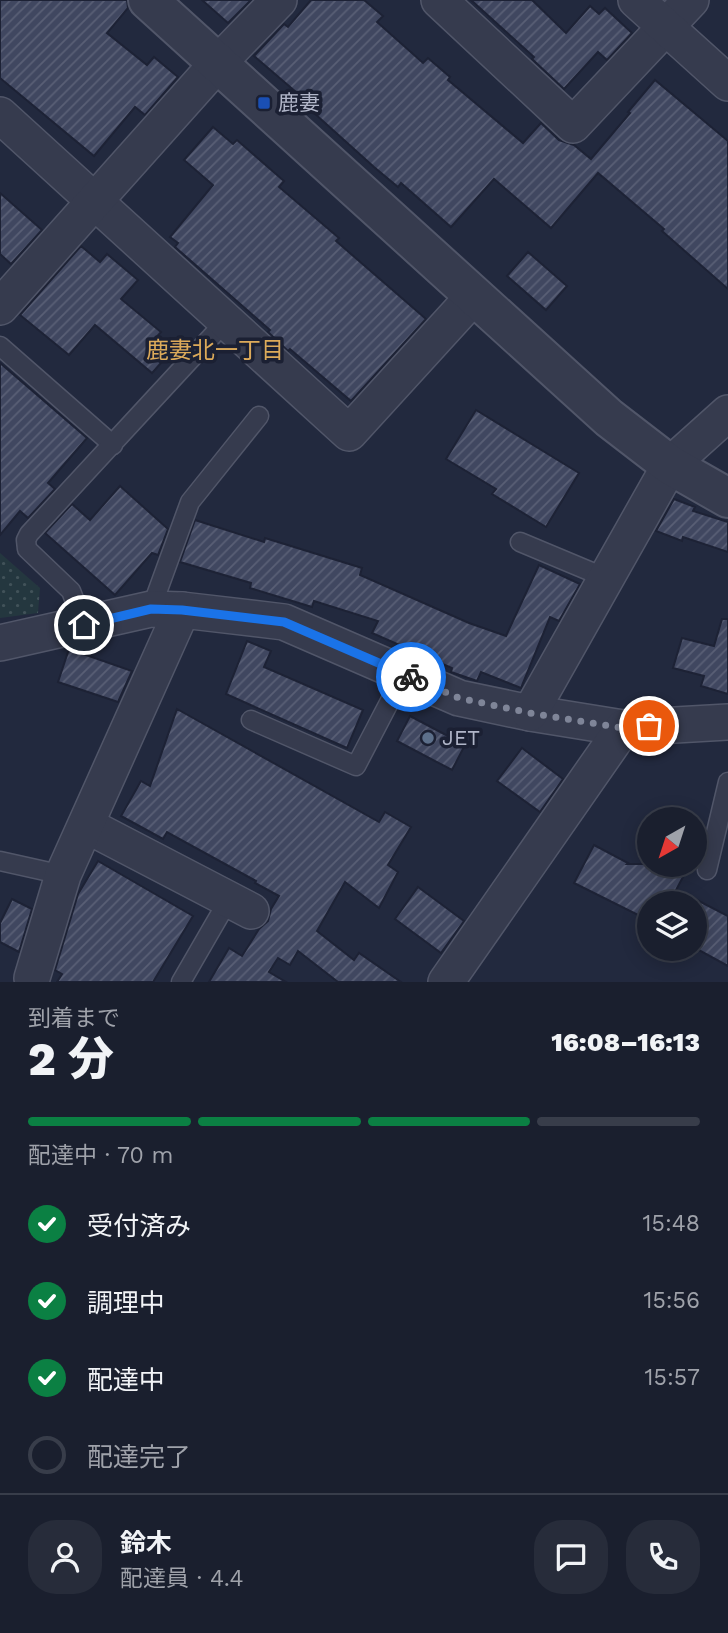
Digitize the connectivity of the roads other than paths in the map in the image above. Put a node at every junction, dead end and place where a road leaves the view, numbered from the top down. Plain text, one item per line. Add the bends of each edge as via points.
1 (148, 0) edge
2 (279, 0) edge
3 (439, 0) edge
4 (636, 0) edge
5 (691, 0) edge
6 (666, 27) junction
7 (218, 63) junction
8 (728, 83) edge
9 (0, 115) edge
10 (96, 202) junction
11 (474, 296) junction
12 (0, 307) edge
13 (226, 321) junction
14 (0, 346) edge
15 (728, 413) edge
16 (259, 416) dead end
17 (113, 445) junction
18 (670, 465) junction
19 (728, 498) edge
20 (520, 542) dead end
21 (606, 578) junction
22 (167, 610) junction
23 (84, 625) junction
24 (0, 643) edge
25 (404, 674) junction
26 (530, 713) junction
27 (251, 720) dead end
28 (728, 722) edge
29 (623, 728) junction
30 (728, 782) edge
31 (86, 825) junction
32 (0, 861) edge
33 (707, 870) dead end
34 (63, 875) junction
35 (240, 905) joint
36 (32, 978) dead end
37 (181, 982) edge
38 (446, 982) edge

1 - 7 street
2 - 7 street
3 - 6 street via 573,125
4 - 6 street
5 - 6 street
6 - 8 street
7 - 10 street
7 - 11 street
9 - 10 street
10 - 12 street
10 - 13 street
11 - 13 street via 349,433
11 - 18 street via 609,418
13 - 17 lane
14 - 17 lane
15 - 18 street
16 - 22 lane via 190,502
17 - 23 lane via 26,540 27,549 71,591
18 - 19 street
18 - 21 street
20 - 21 lane
21 - 26 street
22 - 23 street
22 - 25 street via 284,622
22 - 31 street
23 - 24 street
25 - 26 street via 459,698
25 - 27 lane via 356,766
26 - 29 street
28 - 29 street
29 - 38 street
30 - 33 lane
31 - 34 street
31 - 35 street
32 - 34 lane
34 - 36 street
35 - 37 lane

